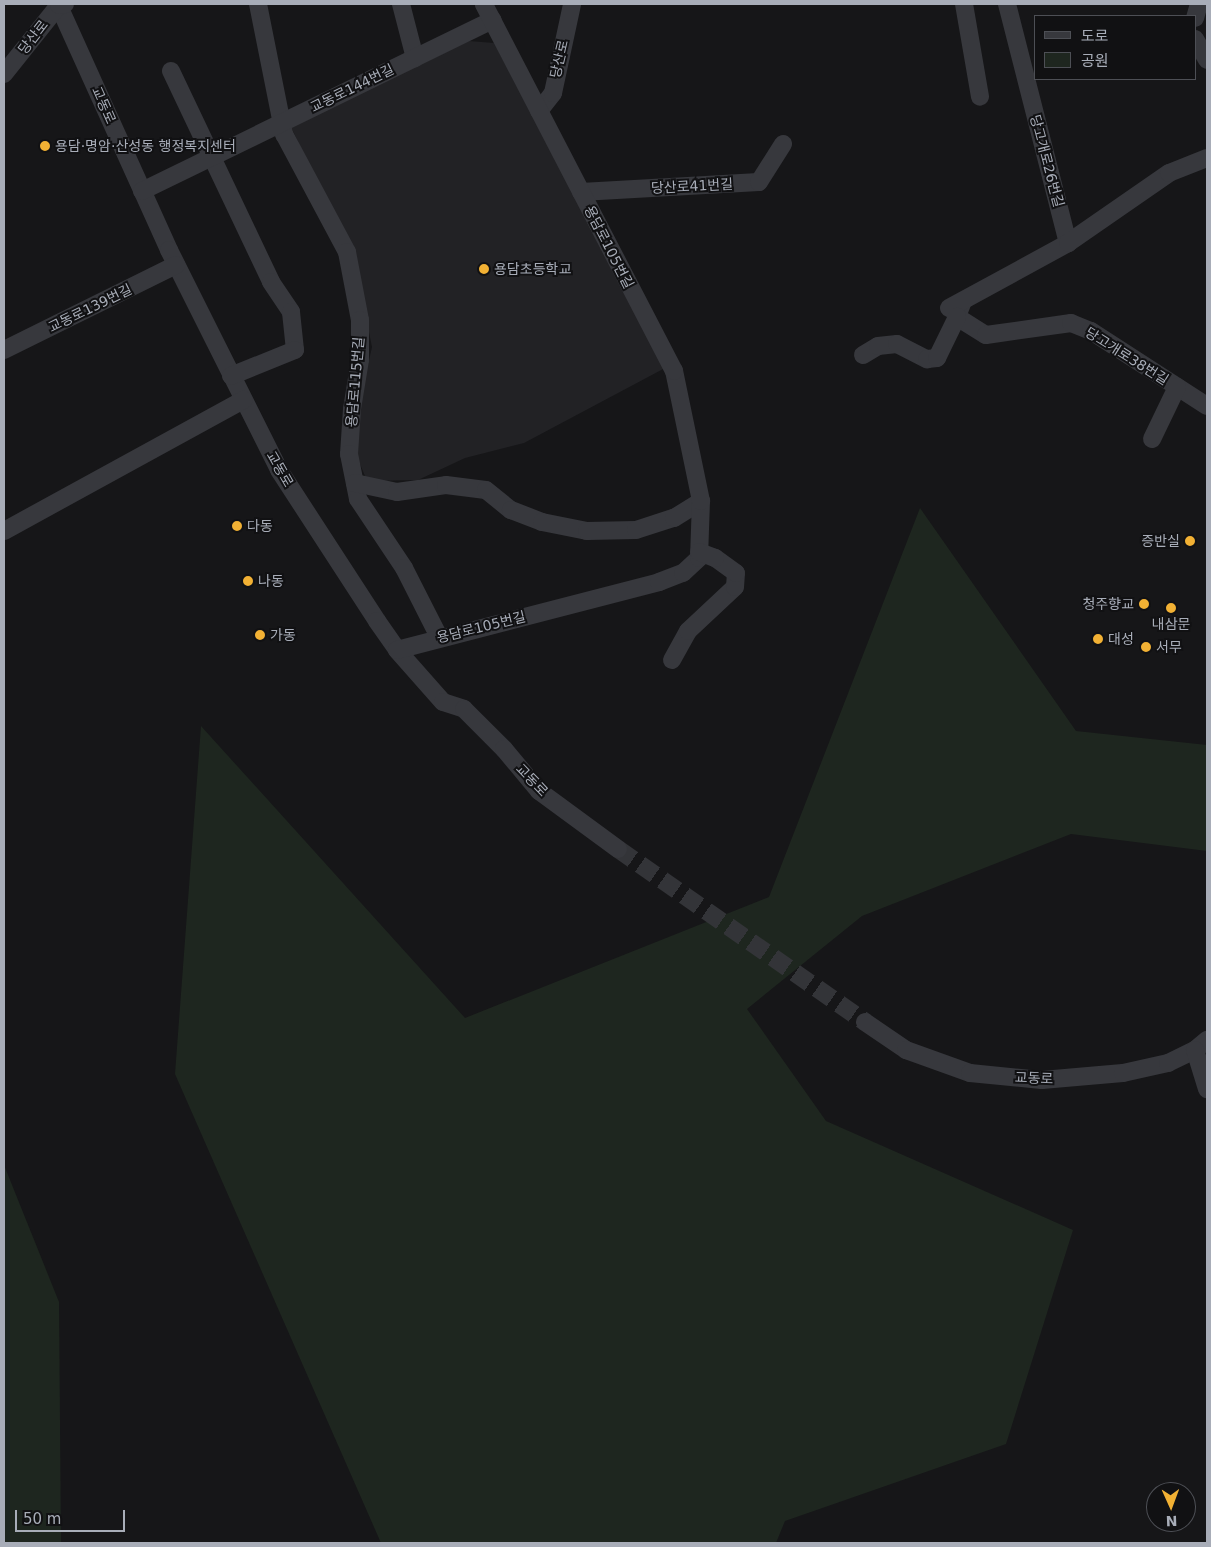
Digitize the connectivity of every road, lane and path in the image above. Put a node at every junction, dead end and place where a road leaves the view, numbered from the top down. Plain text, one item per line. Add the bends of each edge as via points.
1 (60, 4) edge
2 (258, 4) edge
3 (402, 4) edge
4 (484, 4) edge
5 (572, 4) edge
6 (964, 4) edge
7 (1007, 4) edge
8 (492, 20) junction
9 (1196, 41) edge
10 (415, 58) junction
11 (1207, 60) edge
12 (171, 71) dead end
13 (4, 74) edge
14 (1030, 77) edge
15 (980, 97) dead end
16 (539, 111) junction
17 (282, 122) junction
18 (783, 144) dead end
19 (212, 156) junction
20 (1207, 158) edge
21 (142, 191) junction
22 (581, 192) junction
23 (1068, 243) junction
24 (176, 265) junction
25 (956, 309) junction
26 (4, 350) edge
27 (864, 355) dead end
28 (231, 376) junction
29 (1177, 386) junction
30 (243, 400) junction
31 (1207, 406) edge
32 (1152, 439) dead end
33 (355, 483) junction
34 (701, 501) junction
35 (4, 531) edge
36 (699, 552) junction
37 (439, 637) junction
38 (397, 650) junction
39 (672, 660) dead end
40 (618, 849) tunnel mouth
41 (865, 1022) tunnel mouth
42 (1201, 1045) edge
43 (1207, 1088) edge

1 - 13 street, 당산로
1 - 21 street, 교동로
2 - 17 street, 용담로115번길
3 - 10 street
4 - 8 street, 용담로105번길
5 - 16 street, 당산로 via 552,93
6 - 15 street
7 - 14 street, 당고개로26번길
8 - 10 street, 교동로144번길
8 - 16 street, 용담로105번길
9 - 11 street
10 - 17 street, 교동로144번길
12 - 19 street
14 - 23 street, 당고개로26번길
16 - 22 street, 용담로105번길
17 - 19 street, 교동로144번길
17 - 33 street, 용담로115번길 via 284,134 347,252 360,320 360,360 349,454
18 - 22 street, 당산로41번길 via 759,182
19 - 21 street, 교동로144번길
19 - 28 street via 271,282 291,312 295,350
20 - 23 street via 1169,173
21 - 24 street, 교동로
22 - 34 street, 용담로105번길 via 674,371
23 - 25 street
24 - 26 street, 교동로139번길
24 - 28 street, 교동로
25 - 27 street via 937,358 927,359 897,344 878,346
25 - 29 street, 당고개로38번길 via 986,335 1071,323 1091,331
28 - 30 street, 교동로
29 - 31 street, 당고개로38번길
29 - 32 street
30 - 35 street
30 - 38 street, 교동로 via 279,470
33 - 34 street via 397,492 446,485 486,490 511,510 542,522 587,531 636,530 674,518
33 - 37 street, 용담로115번길 via 358,499 404,568
34 - 36 street, 용담로105번길
36 - 37 street, 용담로105번길 via 699,558 684,572 659,582
36 - 39 street via 736,573 735,587 688,631
37 - 38 street, 용담로105번길
38 - 40 street, 교동로 via 444,702 464,709 539,790
41 - 42 street, 교동로 via 906,1050 970,1073 1042,1080 1123,1072 1168,1063
42 - 43 street

